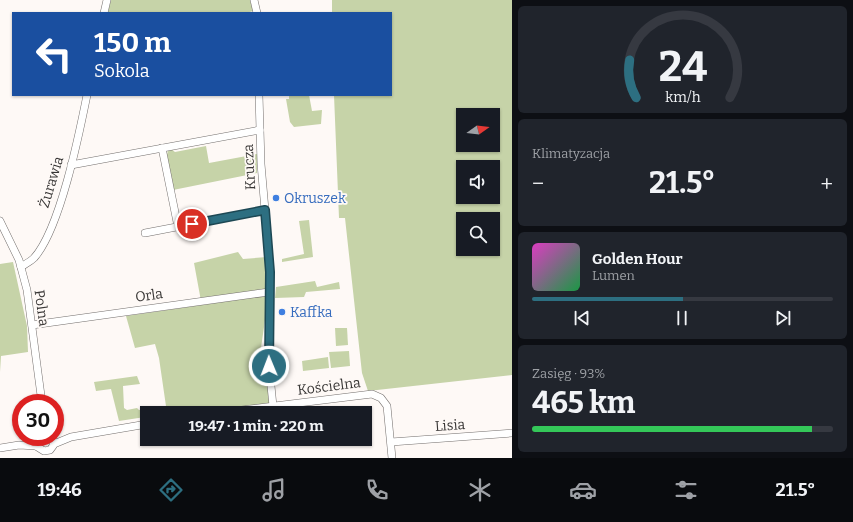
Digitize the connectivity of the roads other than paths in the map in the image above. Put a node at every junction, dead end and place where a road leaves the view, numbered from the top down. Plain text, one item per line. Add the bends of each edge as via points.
1 (107, 0) edge
2 (254, 0) edge
3 (104, 12) edge
4 (256, 12) edge
5 (87, 96) edge
6 (259, 96) edge
7 (260, 130) junction
8 (162, 148) junction
9 (71, 164) junction
10 (265, 210) junction
11 (0, 221) edge
12 (178, 227) junction
13 (145, 233) dead end
14 (21, 267) junction
15 (269, 292) junction
16 (32, 325) junction
17 (41, 394) edge
18 (273, 406) joint
19 (140, 425) edge
20 (512, 433) edge
21 (64, 438) edge
22 (391, 442) junction
23 (13, 446) edge
24 (22, 446) edge
25 (52, 446) edge
26 (0, 448) edge
27 (40, 452) edge
28 (49, 458) edge
29 (392, 458) edge

1 - 3 street
2 - 4 street
5 - 9 street, Żurawia
6 - 7 street, Krucza
7 - 8 street
7 - 10 street, Krucza
8 - 9 street
8 - 12 street
9 - 14 street, Żurawia via 59,206 48,232 34,258
10 - 12 street
10 - 15 street, Krucza
11 - 14 street, Polna
12 - 13 street
14 - 16 street, Polna
15 - 16 street, Orla
15 - 18 street, Krucza via 269,366
16 - 17 street, Polna
18 - 22 street, Kościelna via 372,394 381,398 387,406
19 - 21 street
20 - 22 street, Lisia
22 - 29 street
23 - 26 street
24 - 27 street
25 - 28 street

